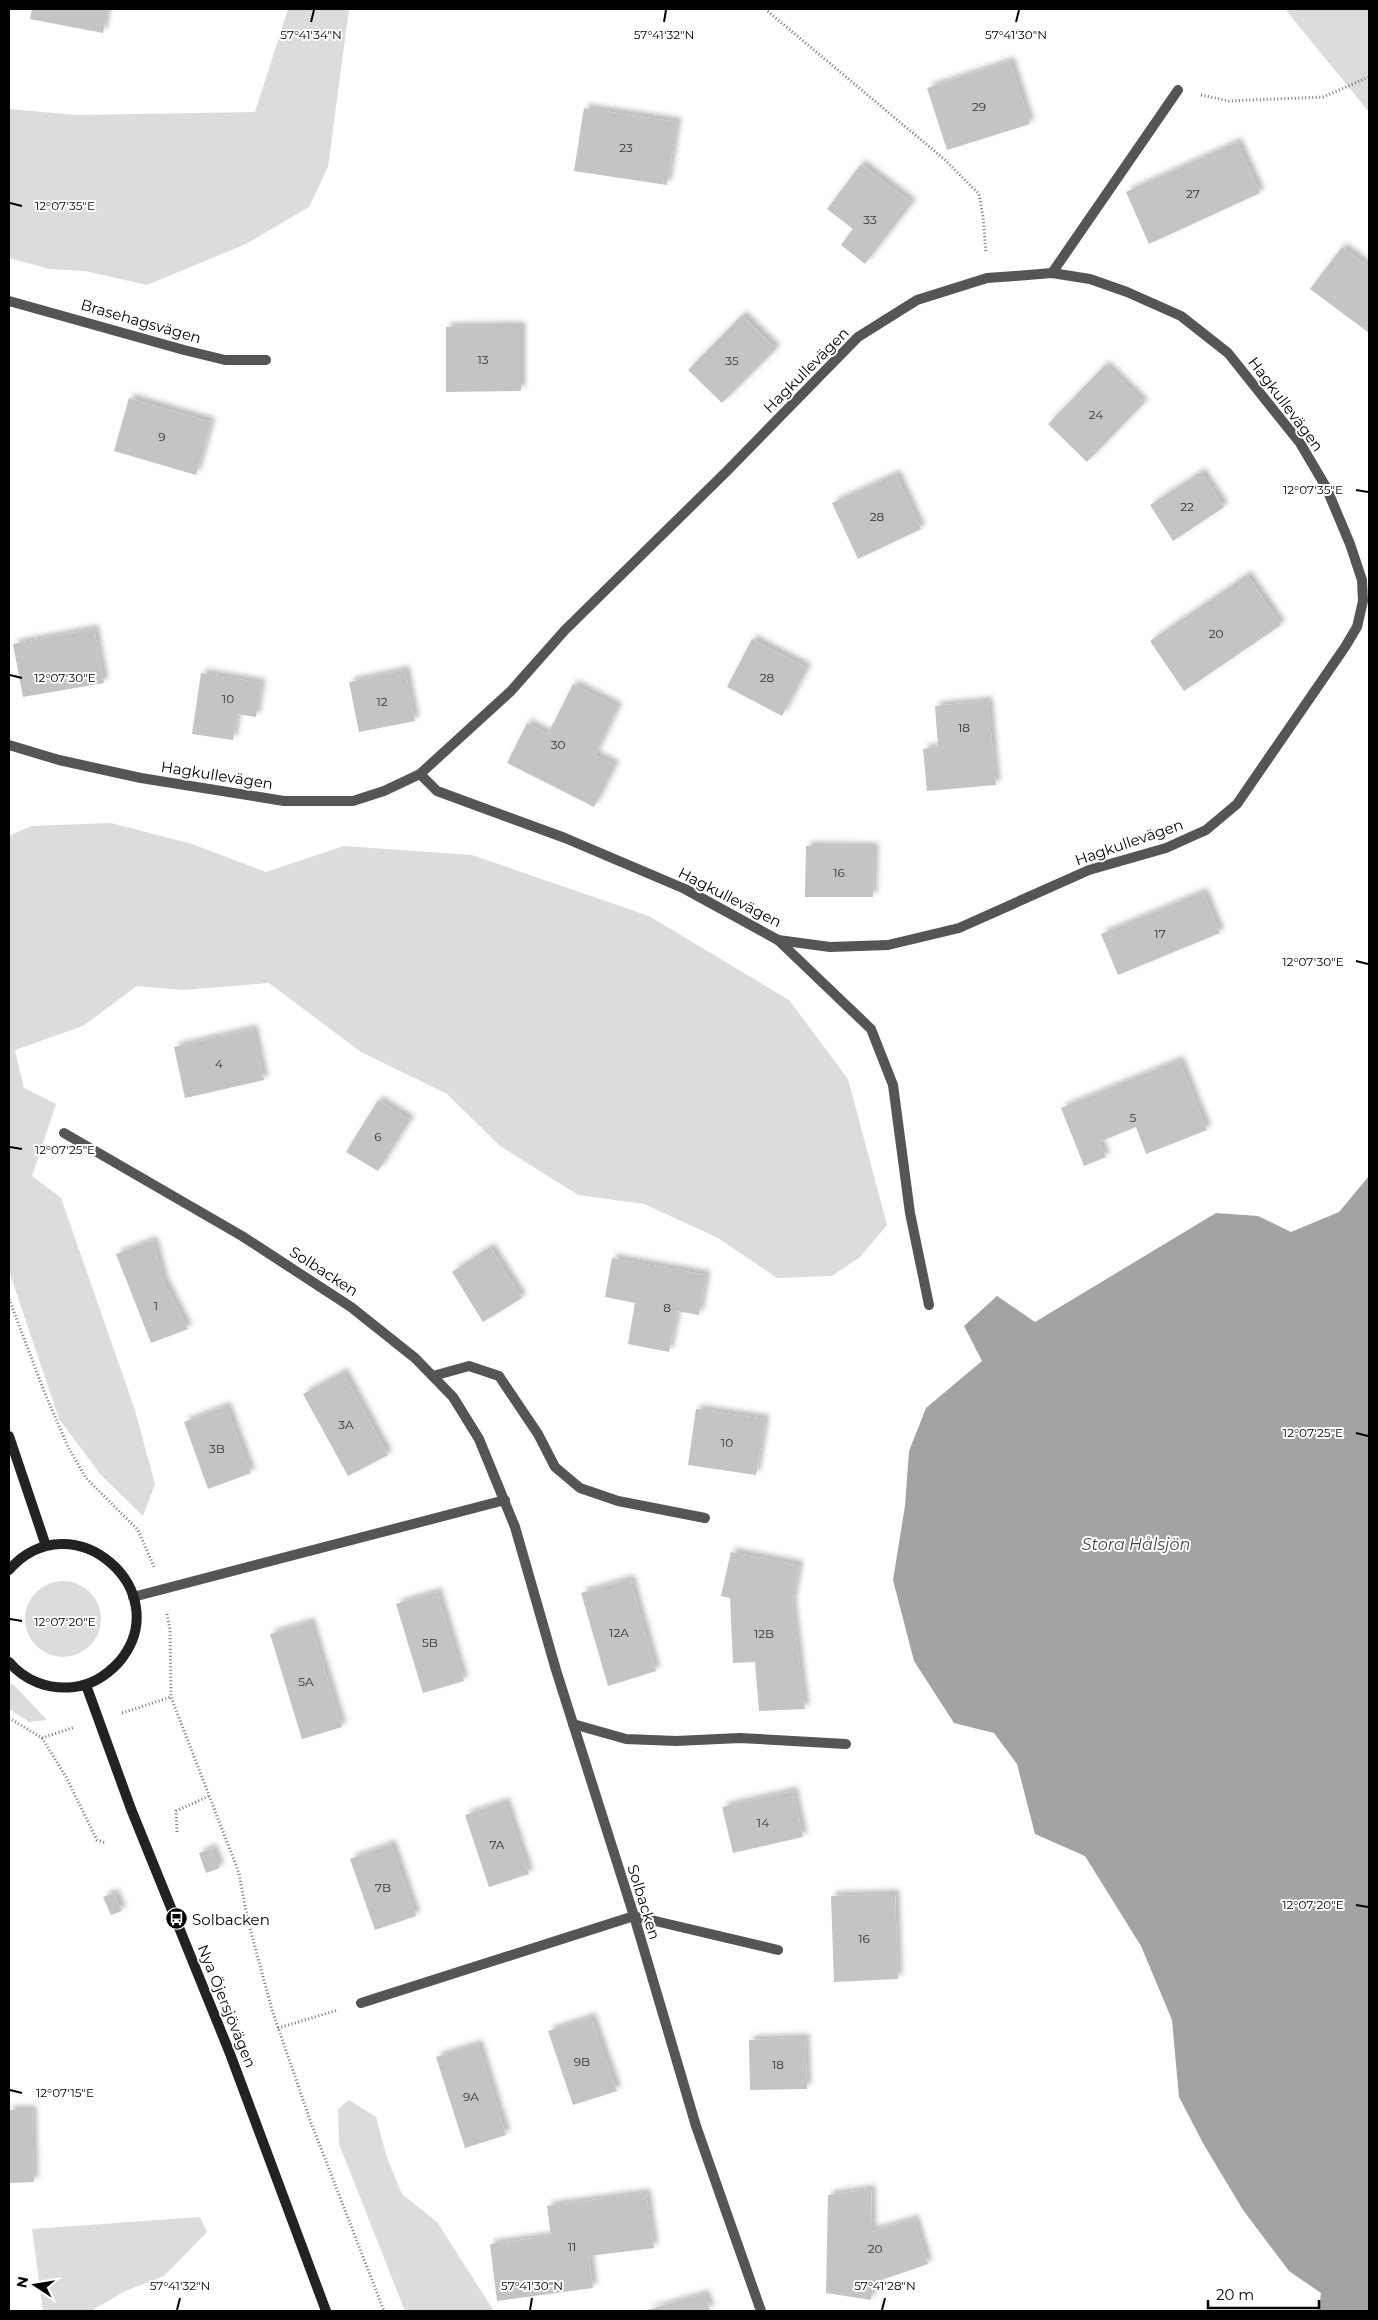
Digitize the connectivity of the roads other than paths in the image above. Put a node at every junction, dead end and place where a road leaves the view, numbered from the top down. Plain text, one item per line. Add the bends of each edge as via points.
1 (1178, 90) road end
2 (1052, 273) junction
3 (9, 301) edge
4 (266, 360) dead end
5 (9, 745) edge
6 (420, 774) junction
7 (778, 940) junction
8 (64, 1133) dead end
9 (929, 1305) dead end
10 (432, 1376) junction
11 (9, 1436) edge
12 (505, 1500) junction
13 (705, 1518) dead end
14 (46, 1546) junction
15 (9, 1570) edge
16 (133, 1597) junction
17 (9, 1662) edge
18 (86, 1685) junction
19 (573, 1724) junction
20 (846, 1744) dead end
21 (634, 1916) junction
22 (778, 1950) dead end
23 (361, 2003) road end
24 (326, 2311) edge
25 (761, 2311) edge

1 - 2 street
2 - 6 street, Hagkullevägen via 987,278 917,300 858,337 565,630 511,691
2 - 7 street, Hagkullevägen via 1090,280 1181,316 1228,353 1300,444 1326,487 1362,580 1363,602 1357,627 1236,804 1206,830 1166,848 1089,870 959,928 888,945 830,946
3 - 4 street, Brasehagsvägen via 225,360
5 - 6 street, Hagkullevägen via 141,778 284,801 352,801 384,791
6 - 7 street, Hagkullevägen via 437,791 565,838 685,889
7 - 9 street via 871,1029 893,1085 910,1213
8 - 10 street, Solbacken via 242,1236 352,1307 415,1358
10 - 12 street, Solbacken via 453,1397 480,1439
10 - 13 street via 469,1366 499,1376 538,1434 555,1467 580,1488 618,1501
11 - 14 street
12 - 16 street
12 - 19 street, Solbacken
14 - 15 street via 25,1555
14 - 16 street via 73,1544 100,1554 121,1572
16 - 18 street via 135,1628 128,1648 112,1669
17 - 18 street via 37,1682 59,1687
18 - 24 street, Nya Öjersjövägen via 131,1809 229,2051
19 - 20 street via 626,1739 740,1738
19 - 21 street, Solbacken
21 - 22 street
21 - 23 street
21 - 25 street, Solbacken via 696,2126

